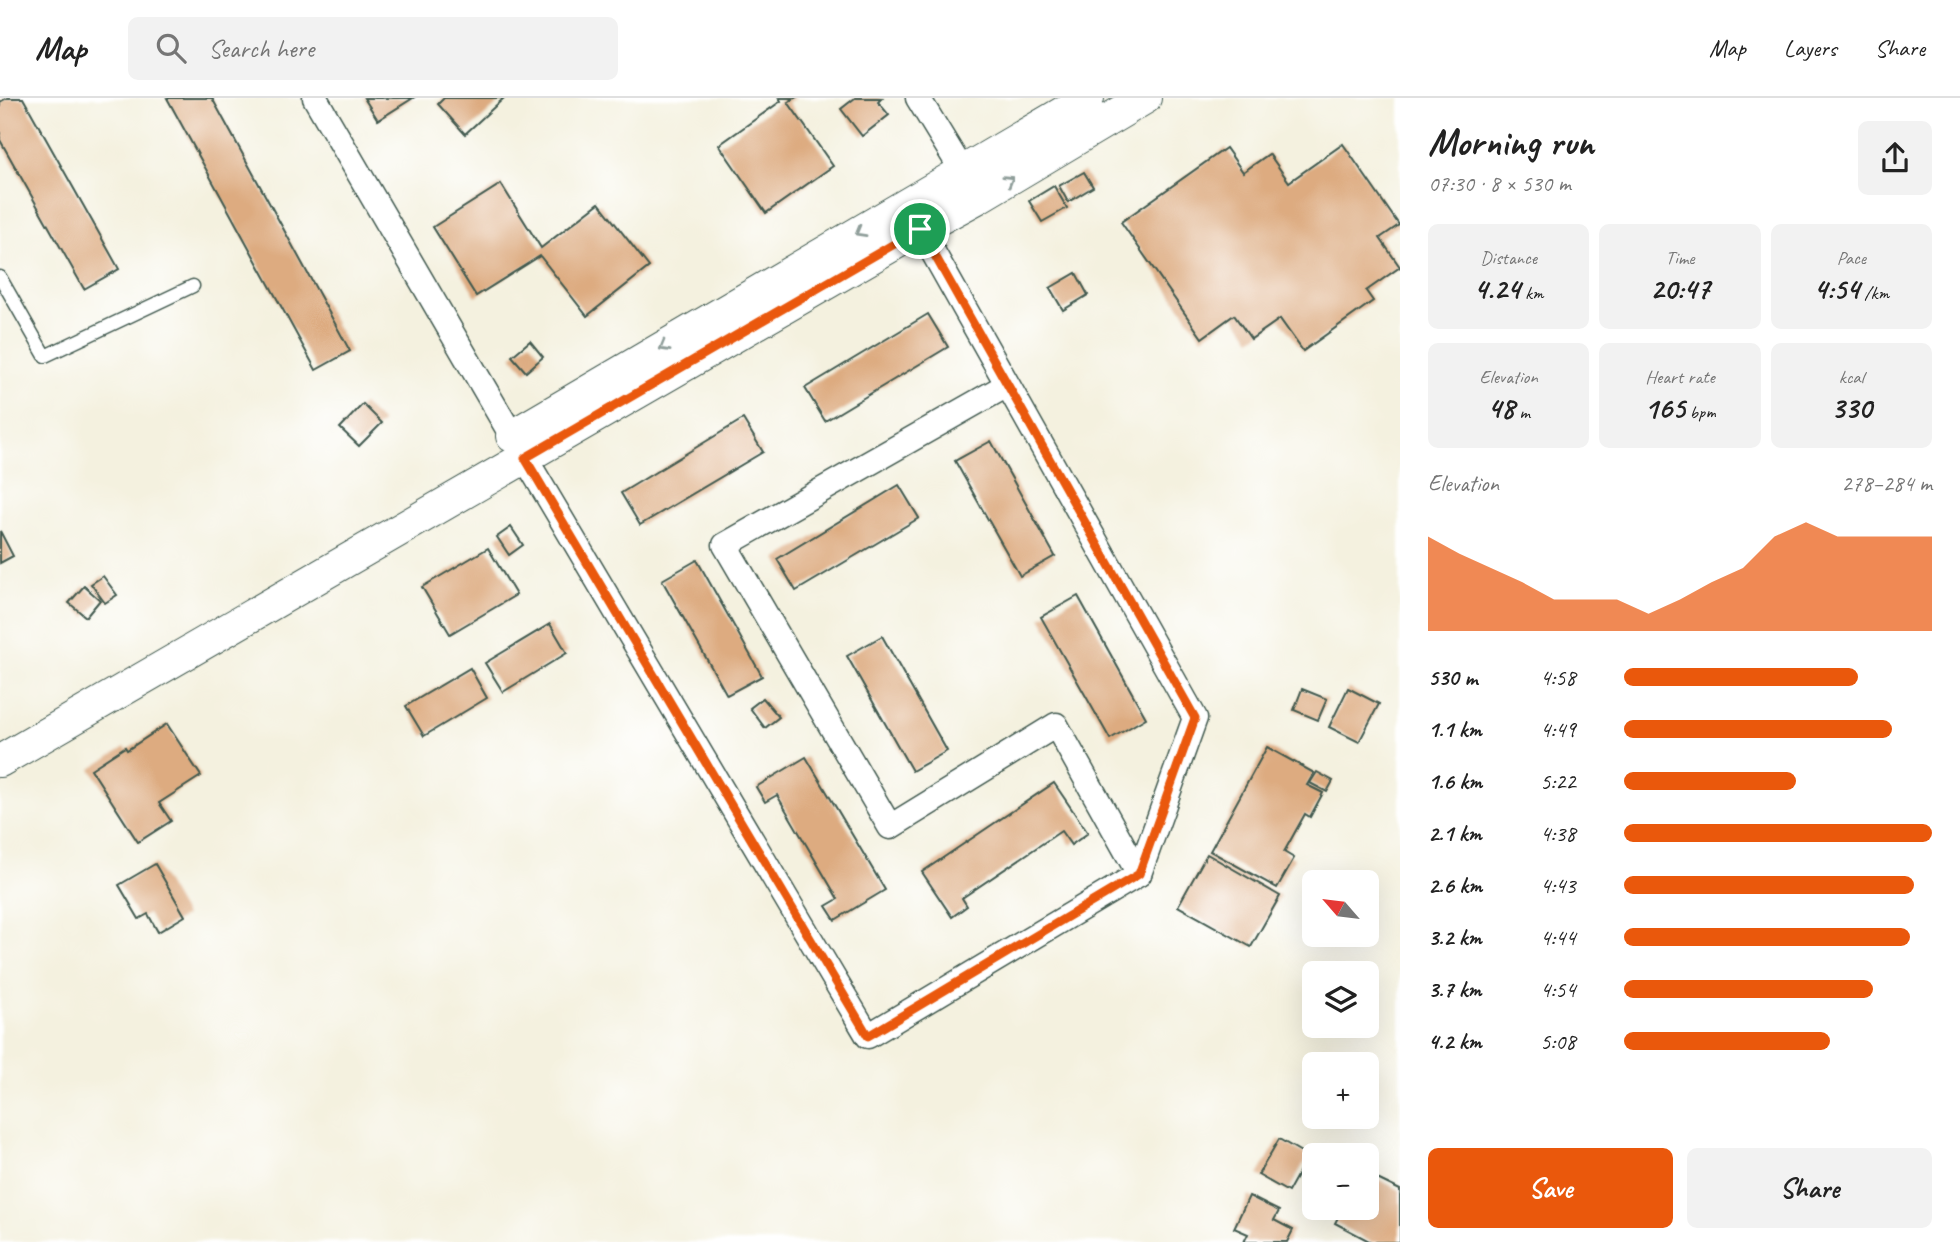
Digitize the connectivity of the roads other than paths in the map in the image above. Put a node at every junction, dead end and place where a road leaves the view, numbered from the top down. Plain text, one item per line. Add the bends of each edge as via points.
1 (315, 98) edge
2 (918, 98) edge
3 (1088, 98) edge
4 (1144, 98) edge
5 (970, 185) junction
6 (920, 229) junction
7 (0, 277) edge
8 (193, 286) dead end
9 (1007, 384) junction
10 (518, 447) junction
11 (0, 761) edge
12 (1139, 874) junction

1 - 10 street
2 - 5 street
3 - 5 street
5 -> 4 street
5 - 6 street
5 -> 10 street
6 - 9 street
6 - 10 street
7 - 8 lane via 45,356
9 - 12 street via 1195,718
9 - 12 street via 725,545 890,827 1056,725
10 - 11 street
10 - 12 street via 868,1036

